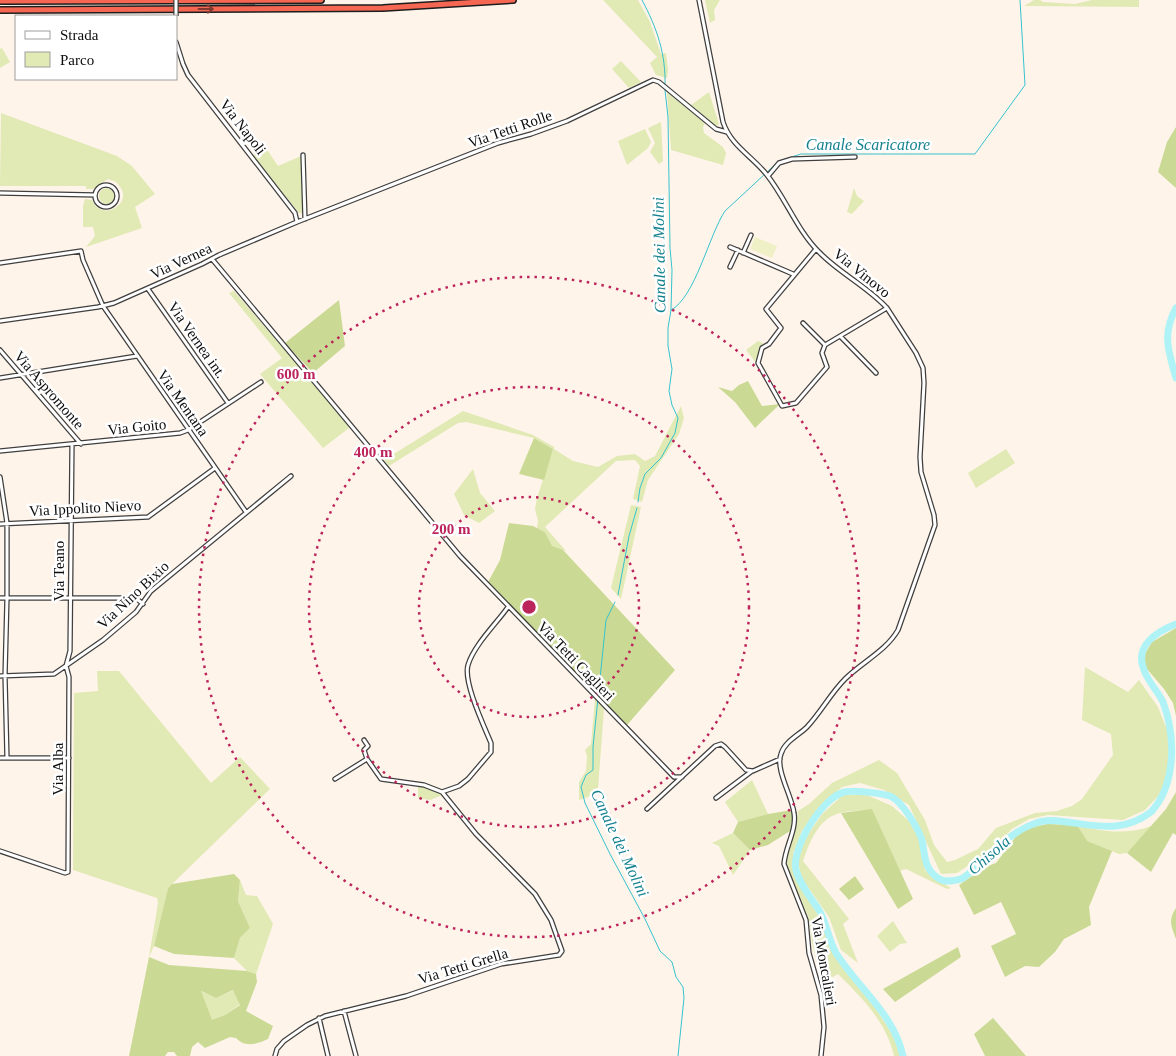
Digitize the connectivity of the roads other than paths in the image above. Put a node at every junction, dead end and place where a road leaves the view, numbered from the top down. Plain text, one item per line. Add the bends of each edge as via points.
1 (176, 0) edge
2 (321, 0) edge
3 (512, 0) edge
4 (699, 0) edge
5 (0, 1) edge
6 (0, 10) edge
7 (176, 15) edge
8 (178, 49) edge
9 (727, 132) junction
10 (302, 155) dead end
11 (855, 157) dead end
12 (767, 175) junction
13 (2, 193) edge
14 (95, 195) junction
15 (305, 219) junction
16 (297, 222) junction
17 (751, 235) dead end
18 (730, 247) dead end
19 (816, 249) junction
20 (738, 250) junction
21 (743, 253) junction
22 (212, 259) junction
23 (0, 263) edge
24 (730, 267) dead end
25 (793, 274) junction
26 (148, 288) junction
27 (103, 306) junction
28 (887, 308) junction
29 (0, 321) edge
30 (803, 323) dead end
31 (841, 337) junction
32 (824, 346) junction
33 (0, 350) edge
34 (137, 356) junction
35 (876, 373) dead end
36 (21, 375) junction
37 (0, 378) edge
38 (261, 382) dead end
39 (228, 403) junction
40 (188, 430) junction
41 (81, 444) junction
42 (72, 445) junction
43 (0, 451) edge
44 (215, 468) junction
45 (290, 476) dead end
46 (0, 477) edge
47 (246, 512) junction
48 (71, 520) junction
49 (7, 523) junction
50 (0, 524) edge
51 (0, 598) edge
52 (8, 598) junction
53 (71, 598) junction
54 (143, 604) junction
55 (508, 608) junction
56 (66, 666) junction
57 (0, 676) edge
58 (5, 676) junction
59 (364, 740) dead end
60 (0, 758) edge
61 (7, 758) junction
62 (69, 758) junction
63 (367, 759) junction
64 (780, 759) junction
65 (753, 771) junction
66 (682, 777) junction
67 (335, 779) dead end
68 (442, 792) junction
69 (716, 798) dead end
70 (647, 809) dead end
71 (0, 851) edge
72 (344, 1011) junction
73 (319, 1018) junction
74 (275, 1056) edge
75 (328, 1056) edge
76 (356, 1056) edge
77 (821, 1056) edge

1 - 7 street, bridge
2 - 5 highway
6 -> 3 highway via 383,8
4 - 9 street
8 - 16 street, Via Napoli via 188,75 295,213
9 - 12 street, Via Vinovo
9 - 15 street, Via Tetti Rolle via 716,129 653,80 585,114 498,143
10 - 15 street
11 - 12 street via 792,159 780,163
12 - 19 street, Via Vinovo
13 - 14 street
14 - 14 street via 96,201 104,207 117,199 114,189 108,185 97,189
15 - 16 street, Via Vernea
16 - 22 street, Via Vernea
17 - 21 street
18 - 20 street
19 - 25 street
19 - 28 street, Via Vinovo
20 - 21 street
20 - 24 street
21 - 25 street
22 - 26 street, Via Vernea
22 - 55 street, Via Tetti Caglieri via 460,556
23 - 27 street via 81,251
25 - 32 street via 766,308 782,328 770,344 762,348 758,363 782,406 796,404 827,367 822,353
26 - 27 street, Via Vernea
26 - 39 street, Via Vernea int.
27 - 29 street, Via Vernea
27 - 34 street, Via Mentana
28 - 31 street
28 - 64 street, Via Vinovo via 923,368 920,464 934,525 893,640 846,678 807,727 785,746
30 - 32 street
31 - 32 street
31 - 35 street
33 - 36 street, Via Aspromonte
34 - 36 street
34 - 40 street, Via Mentana
36 - 37 street
36 - 41 street, Via Aspromonte
38 - 39 street, Via Goito
39 - 40 street, Via Goito
40 - 41 street, Via Goito via 180,434
40 - 44 street, Via Mentana
41 - 42 street, Via Goito
42 - 43 street, Via Goito
42 - 48 street, Via Teano
44 - 47 street, Via Mentana
44 - 48 street, Via Ippolito Nievo via 148,517
45 - 47 street, Via Nino Bixio
46 - 49 street
47 - 54 street, Via Nino Bixio via 151,591
48 - 49 street, Via Ippolito Nievo
48 - 53 street, Via Teano
49 - 50 street, Via Ippolito Nievo
49 - 52 street
51 - 52 street
52 - 53 street
52 - 58 street
53 - 54 street via 133,598
53 - 56 street, Via Teano via 70,651
54 - 56 street, Via Nino Bixio via 103,640
55 - 66 street, Via Tetti Caglieri via 674,777
55 - 68 street via 473,652 467,666 470,688 491,743 491,752 468,780
56 - 58 street, Via Nino Bixio via 54,674
56 - 62 street, Via Alba via 69,677
57 - 58 street, Via Nino Bixio
58 - 61 street
59 - 63 street via 368,746 364,750
60 - 61 street
61 - 62 street
62 - 71 street, Via Alba via 68,872
63 - 67 street
63 - 68 street via 381,779 424,785
64 - 65 street
64 - 77 street, Via Moncalieri via 795,820 784,864 806,920 810,953 821,995 824,1027
65 - 66 street via 746,770 721,744
65 - 69 street
66 - 70 street
68 - 72 street, Via Tetti Grella via 476,834 535,894 551,920 562,953 501,964 406,996
72 - 73 street, Via Tetti Grella
72 - 76 street
73 - 74 street, Via Tetti Grella via 284,1041
73 - 75 street

